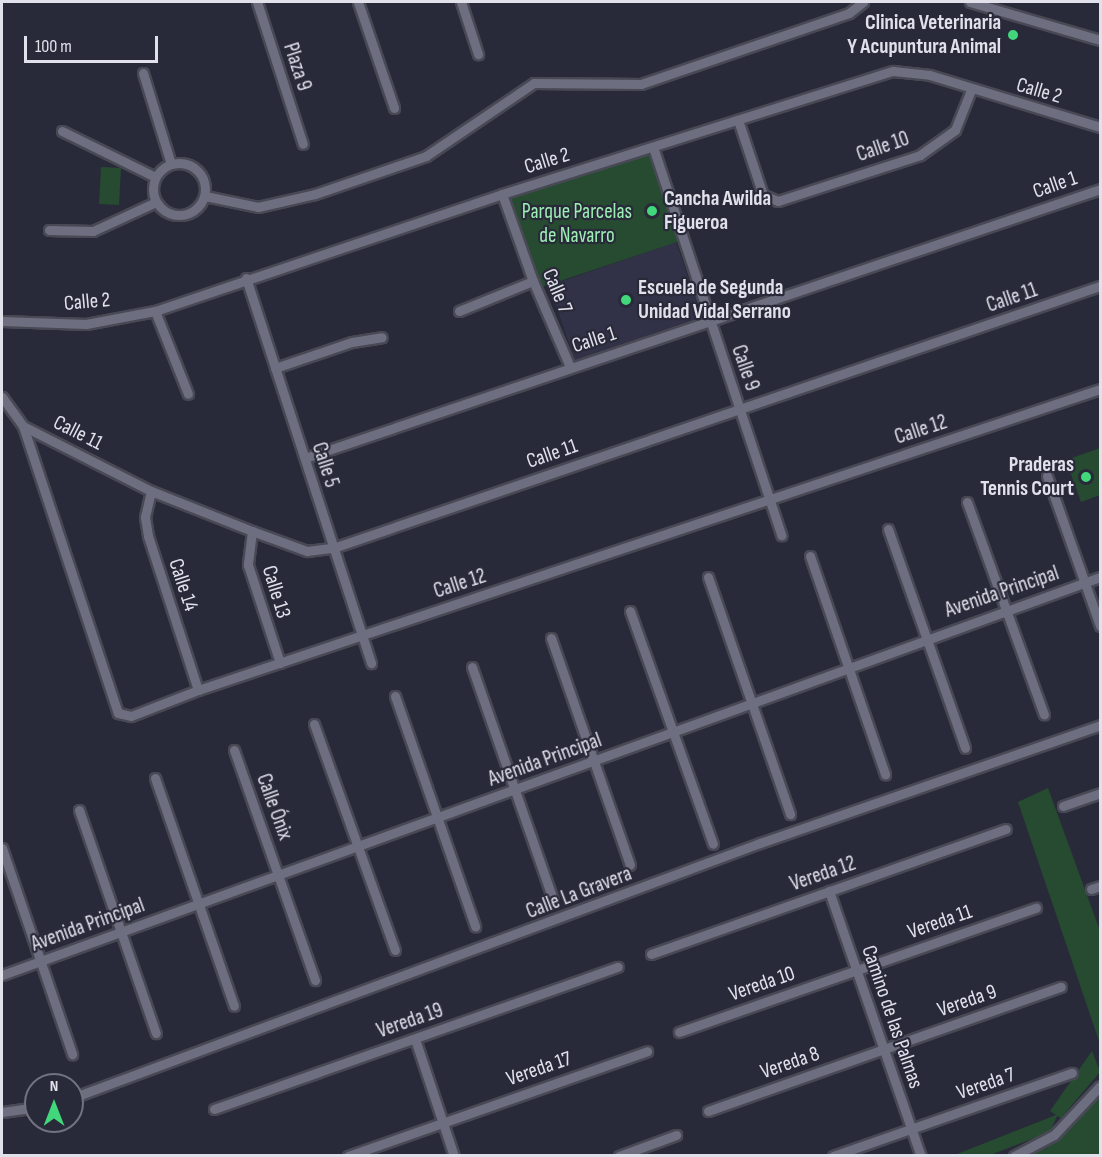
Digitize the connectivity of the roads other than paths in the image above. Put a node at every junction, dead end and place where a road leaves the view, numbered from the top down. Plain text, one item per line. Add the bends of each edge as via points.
1 (257, 2) edge
2 (358, 2) edge
3 (461, 2) edge
4 (863, 2) edge
5 (970, 2) edge
6 (1101, 40) edge
7 (478, 54) dead end
8 (143, 73) dead end
9 (971, 90) junction
10 (394, 108) dead end
11 (738, 120) junction
12 (1101, 127) edge
13 (62, 131) dead end
14 (303, 144) dead end
15 (653, 147) junction
16 (171, 164) junction
17 (155, 177) junction
18 (1101, 189) edge
19 (502, 194) junction
20 (205, 196) junction
21 (156, 202) junction
22 (49, 230) dead end
23 (246, 278) junction
24 (533, 281) junction
25 (1101, 286) edge
26 (154, 311) junction
27 (459, 311) dead end
28 (2, 321) edge
29 (710, 321) junction
30 (382, 337) dead end
31 (570, 367) junction
32 (275, 368) junction
33 (1101, 389) edge
34 (188, 394) dead end
35 (2, 397) edge
36 (741, 410) junction
37 (23, 426) junction
38 (304, 458) junction
39 (1047, 476) dead end
40 (151, 490) junction
41 (771, 499) junction
42 (967, 502) dead end
43 (888, 529) dead end
44 (252, 531) junction
45 (781, 535) dead end
46 (333, 548) junction
47 (810, 556) dead end
48 (708, 577) dead end
49 (1101, 577) edge
50 (1085, 582) junction
51 (1004, 610) junction
52 (630, 611) dead end
53 (1101, 626) edge
54 (362, 636) junction
55 (551, 638) dead end
56 (926, 638) junction
57 (280, 663) junction
58 (371, 663) dead end
59 (848, 666) junction
60 (472, 667) dead end
61 (198, 690) junction
62 (395, 696) dead end
63 (751, 702) junction
64 (1044, 715) dead end
65 (314, 724) dead end
66 (1101, 725) edge
67 (674, 731) junction
68 (965, 748) dead end
69 (234, 750) dead end
70 (595, 760) junction
71 (885, 774) dead end
72 (156, 778) dead end
73 (516, 790) junction
74 (1101, 793) edge
75 (1063, 806) dead end
76 (79, 810) dead end
77 (790, 814) dead end
78 (438, 819) junction
79 (1006, 829) dead end
80 (713, 844) dead end
81 (359, 847) junction
82 (2, 848) edge
83 (630, 866) dead end
84 (280, 876) junction
85 (1101, 886) edge
86 (1091, 890) dead end
87 (829, 891) junction
88 (553, 899) dead end
89 (199, 904) junction
90 (1036, 908) dead end
91 (475, 926) dead end
92 (121, 932) junction
93 (395, 950) dead end
94 (651, 954) dead end
95 (40, 961) junction
96 (618, 968) dead end
97 (857, 970) junction
98 (2, 975) edge
99 (315, 980) dead end
100 (1061, 987) dead end
101 (234, 1006) dead end
102 (679, 1032) dead end
103 (156, 1033) dead end
104 (415, 1039) junction
105 (884, 1049) junction
106 (647, 1051) dead end
107 (72, 1054) dead end
108 (1072, 1073) dead end
109 (1101, 1086) edge
110 (84, 1094) edge
111 (24, 1109) edge
112 (214, 1109) dead end
113 (708, 1111) dead end
114 (2, 1112) edge
115 (444, 1122) junction
116 (911, 1129) junction
117 (676, 1136) dead end
118 (348, 1155) edge
119 (454, 1155) edge
120 (619, 1155) edge
121 (833, 1155) edge
122 (921, 1155) edge
123 (1014, 1155) edge

1 - 14 street, Plaza 9
2 - 10 street
3 - 7 street
4 - 20 street via 849,14 641,84 534,83 426,156 315,194 258,207
5 - 6 street
8 - 16 street
9 - 11 street, Calle 2 via 930,75 893,71
9 - 11 street, Calle 10 via 955,130 920,155 778,201 764,195
9 - 12 street, Calle 2
11 - 15 street, Calle 2
13 - 17 street
15 - 19 street, Calle 2
15 - 29 street, Calle 9
16 - 17 street
16 - 20 street via 187,164 200,173
17 - 21 street
18 - 29 street, Calle 1
19 - 23 street, Calle 2
19 - 24 street, Calle 7
20 - 21 street via 187,215 169,214
21 - 22 street via 93,231
23 - 26 street, Calle 2
23 - 32 street, Calle 5
24 - 27 street
24 - 31 street, Calle 7
25 - 36 street, Calle 11
26 - 28 street, Calle 2 via 86,324
26 - 34 street
29 - 31 street, Calle 1
29 - 36 street, Calle 9
30 - 32 street via 352,342
31 - 38 street, Calle 1
32 - 38 street, Calle 5
33 - 41 street, Calle 12
35 - 37 street
36 - 41 street, Calle 9
36 - 46 street, Calle 11
37 - 40 street, Calle 11
37 - 61 street, Calle 12 via 118,713 131,716
38 - 46 street, Calle 5
39 - 50 street
40 - 44 street, Calle 11
40 - 61 street, Calle 14 via 145,518 148,537
41 - 45 street, Calle 9
41 - 54 street, Calle 12
42 - 51 street
43 - 56 street
44 - 46 street, Calle 11 via 307,551
44 - 57 street, Calle 13 via 248,565
46 - 54 street, Calle 5
47 - 59 street
48 - 63 street
49 - 50 street, Avenida Principal
50 - 51 street, Avenida Principal
50 - 53 street
51 - 56 street, Avenida Principal
51 - 64 street
52 - 67 street
54 - 57 street, Calle 12
54 - 58 street, Calle 5
55 - 70 street
56 - 59 street, Avenida Principal
56 - 68 street
57 - 61 street, Calle 12
59 - 63 street, Avenida Principal
59 - 71 street
60 - 73 street
62 - 78 street
63 - 67 street, Avenida Principal
63 - 77 street
65 - 81 street
66 - 110 street, Calle La Gravera via 760,843
67 - 70 street, Avenida Principal
67 - 80 street
69 - 84 street, Calle Ónix
70 - 73 street, Avenida Principal
70 - 83 street
72 - 89 street
73 - 78 street, Avenida Principal
73 - 88 street
74 - 75 street
76 - 92 street
78 - 81 street, Avenida Principal
78 - 91 street
79 - 87 street, Vereda 12
81 - 84 street, Avenida Principal
81 - 93 street
82 - 95 street
84 - 89 street, Avenida Principal
84 - 99 street, Calle Ónix
85 - 86 street
87 - 94 street, Vereda 12
87 - 97 street, Camino de las Palmas
89 - 92 street, Avenida Principal
89 - 101 street
90 - 97 street, Vereda 11
92 - 95 street, Avenida Principal
92 - 103 street
95 - 98 street, Avenida Principal
95 - 107 street
96 - 104 street, Vereda 19
97 - 102 street, Vereda 10
97 - 105 street, Camino de las Palmas
100 - 105 street, Vereda 9
104 - 112 street, Vereda 19
104 - 115 street
105 - 113 street, Vereda 8
105 - 116 street, Camino de las Palmas
106 - 115 street, Vereda 17
108 - 116 street, Vereda 7
109 - 123 street via 1054,1135
111 - 114 street
115 - 118 street, Vereda 17
115 - 119 street
116 - 121 street, Vereda 7
116 - 122 street, Camino de las Palmas
117 - 120 street

